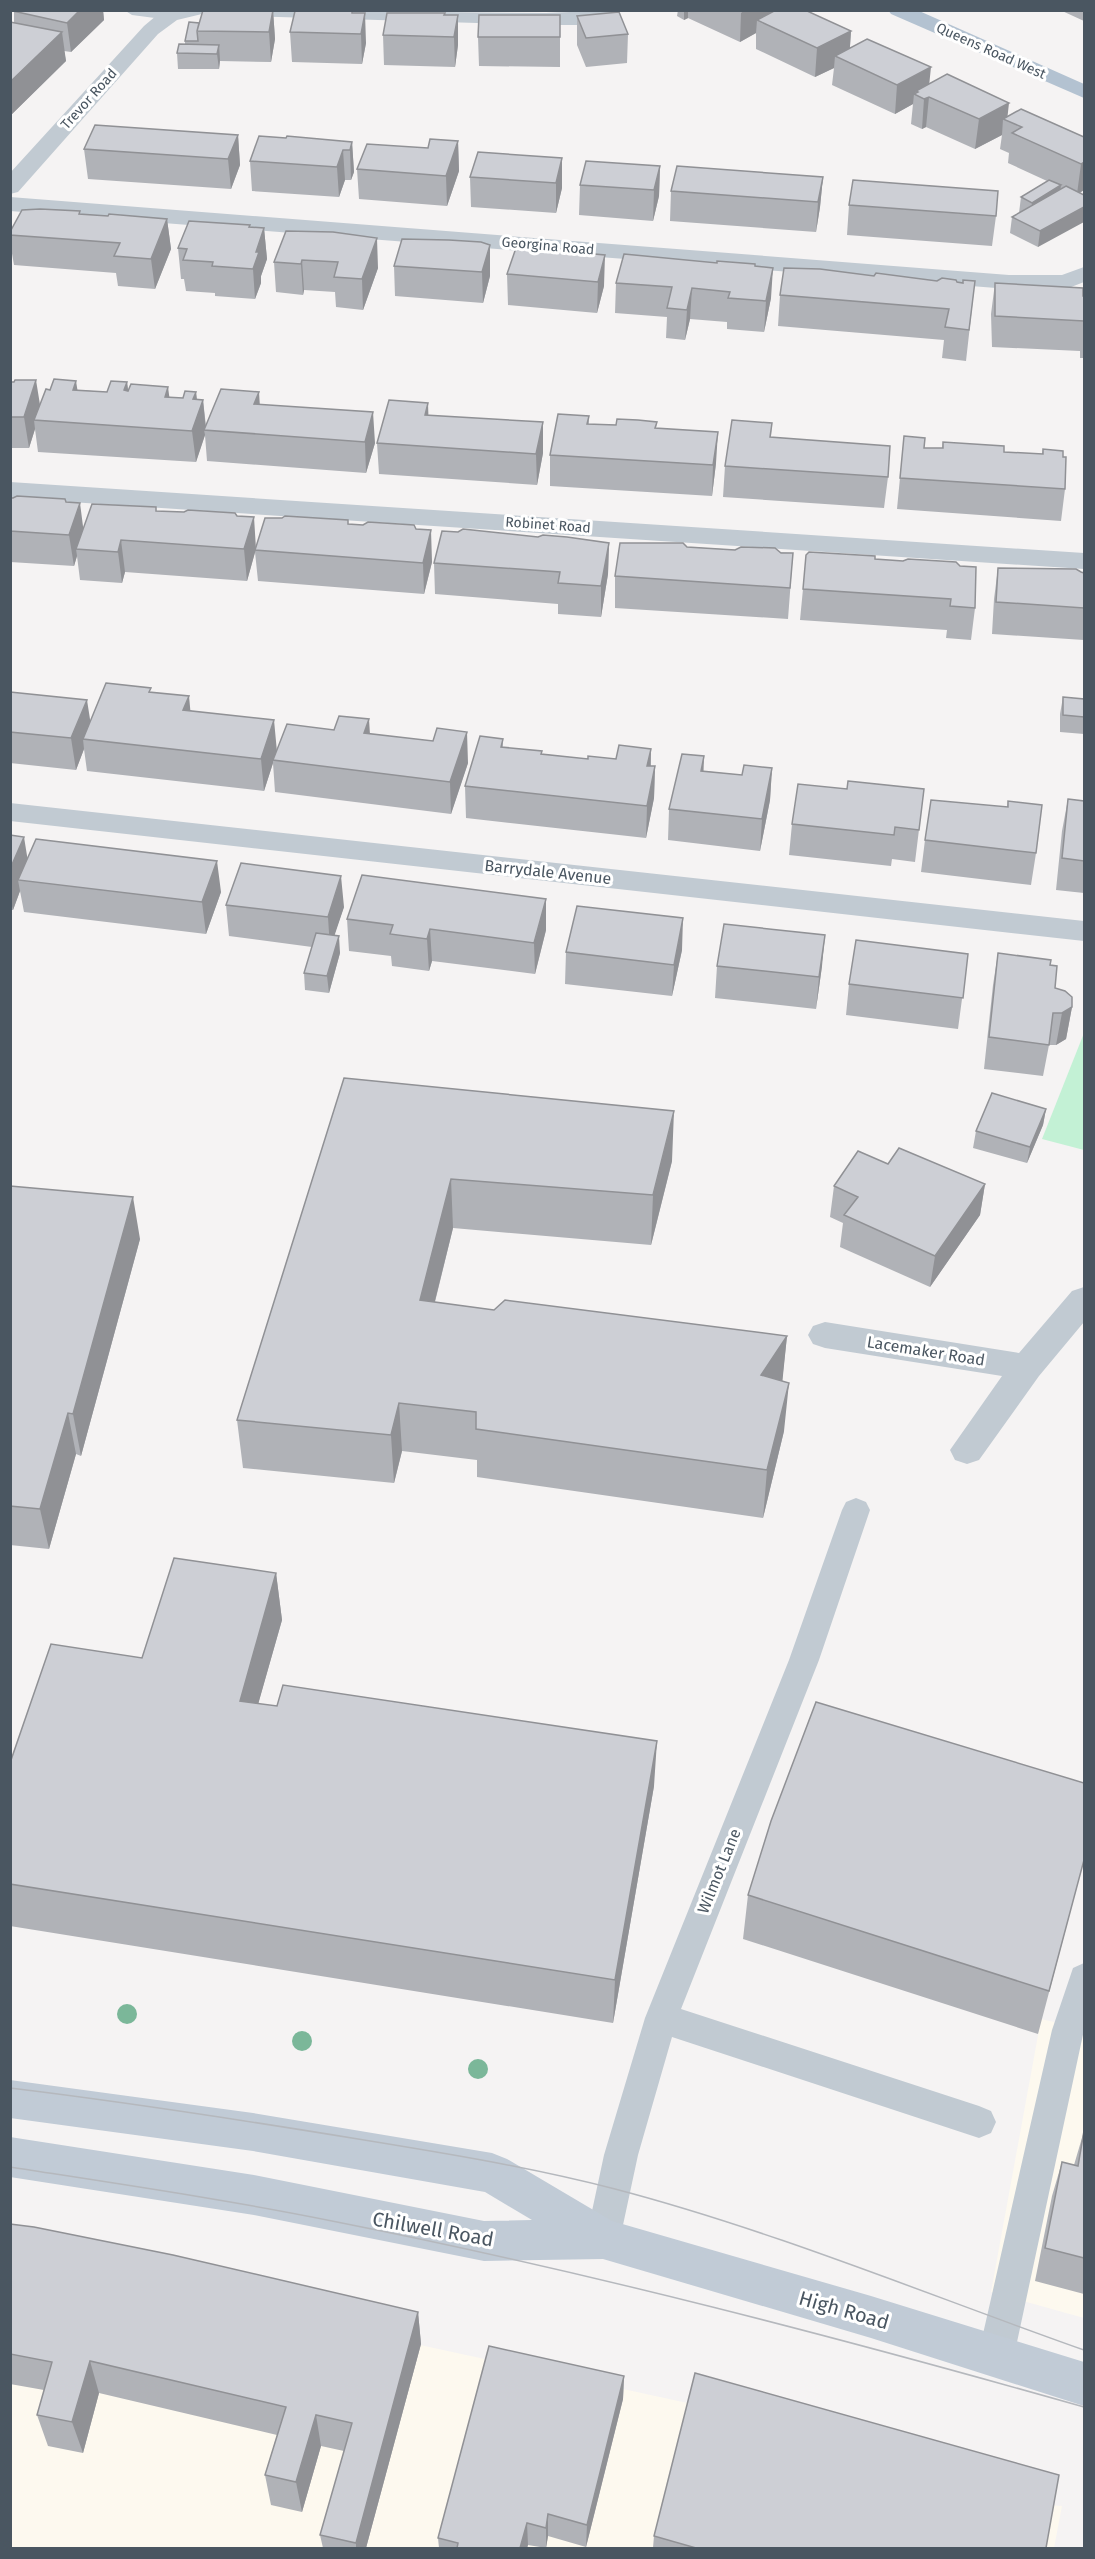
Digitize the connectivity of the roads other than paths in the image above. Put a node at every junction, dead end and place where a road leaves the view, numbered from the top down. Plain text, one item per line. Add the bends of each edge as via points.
1 (132, 10) edge
2 (195, 10) edge
3 (243, 10) edge
4 (607, 10) edge
5 (898, 10) edge
6 (170, 15) junction
7 (1084, 92) edge
8 (10, 187) edge
9 (10, 204) edge
10 (1084, 274) edge
11 (10, 490) edge
12 (1084, 561) edge
13 (10, 812) edge
14 (1084, 931) edge
15 (1084, 1300) edge
16 (825, 1335) dead end
17 (1027, 1367) junction
18 (967, 1450) dead end
19 (856, 1510) dead end
20 (1084, 1978) edge
21 (661, 2018) junction
22 (10, 2099) edge
23 (979, 2122) dead end
24 (10, 2157) edge
25 (603, 2239) junction
26 (996, 2356) junction
27 (1084, 2384) edge

1 - 6 lane, Trevor Road
2 - 6 street, Trevor Road
3 - 4 street via 546,19 594,16
5 - 7 main road, Queens Road West
6 - 8 street, Trevor Road via 151,30
9 - 10 street, Georgina Road via 1009,282 1066,282
11 - 12 street, Robinet Road
13 - 14 street, Barrydale Avenue
15 - 17 street
16 - 17 street, Lacemaker Road
17 - 18 street
19 - 21 lane, Wilmot Lane via 804,1660
20 - 26 lane via 1068,2030
21 - 23 lane
21 - 25 lane, Wilmot Lane via 621,2154
22 - 25 main road via 253,2132 492,2173
24 - 25 main road, Chilwell Road via 254,2195 484,2241
25 - 26 main road, High Road
26 - 27 main road, High Road

